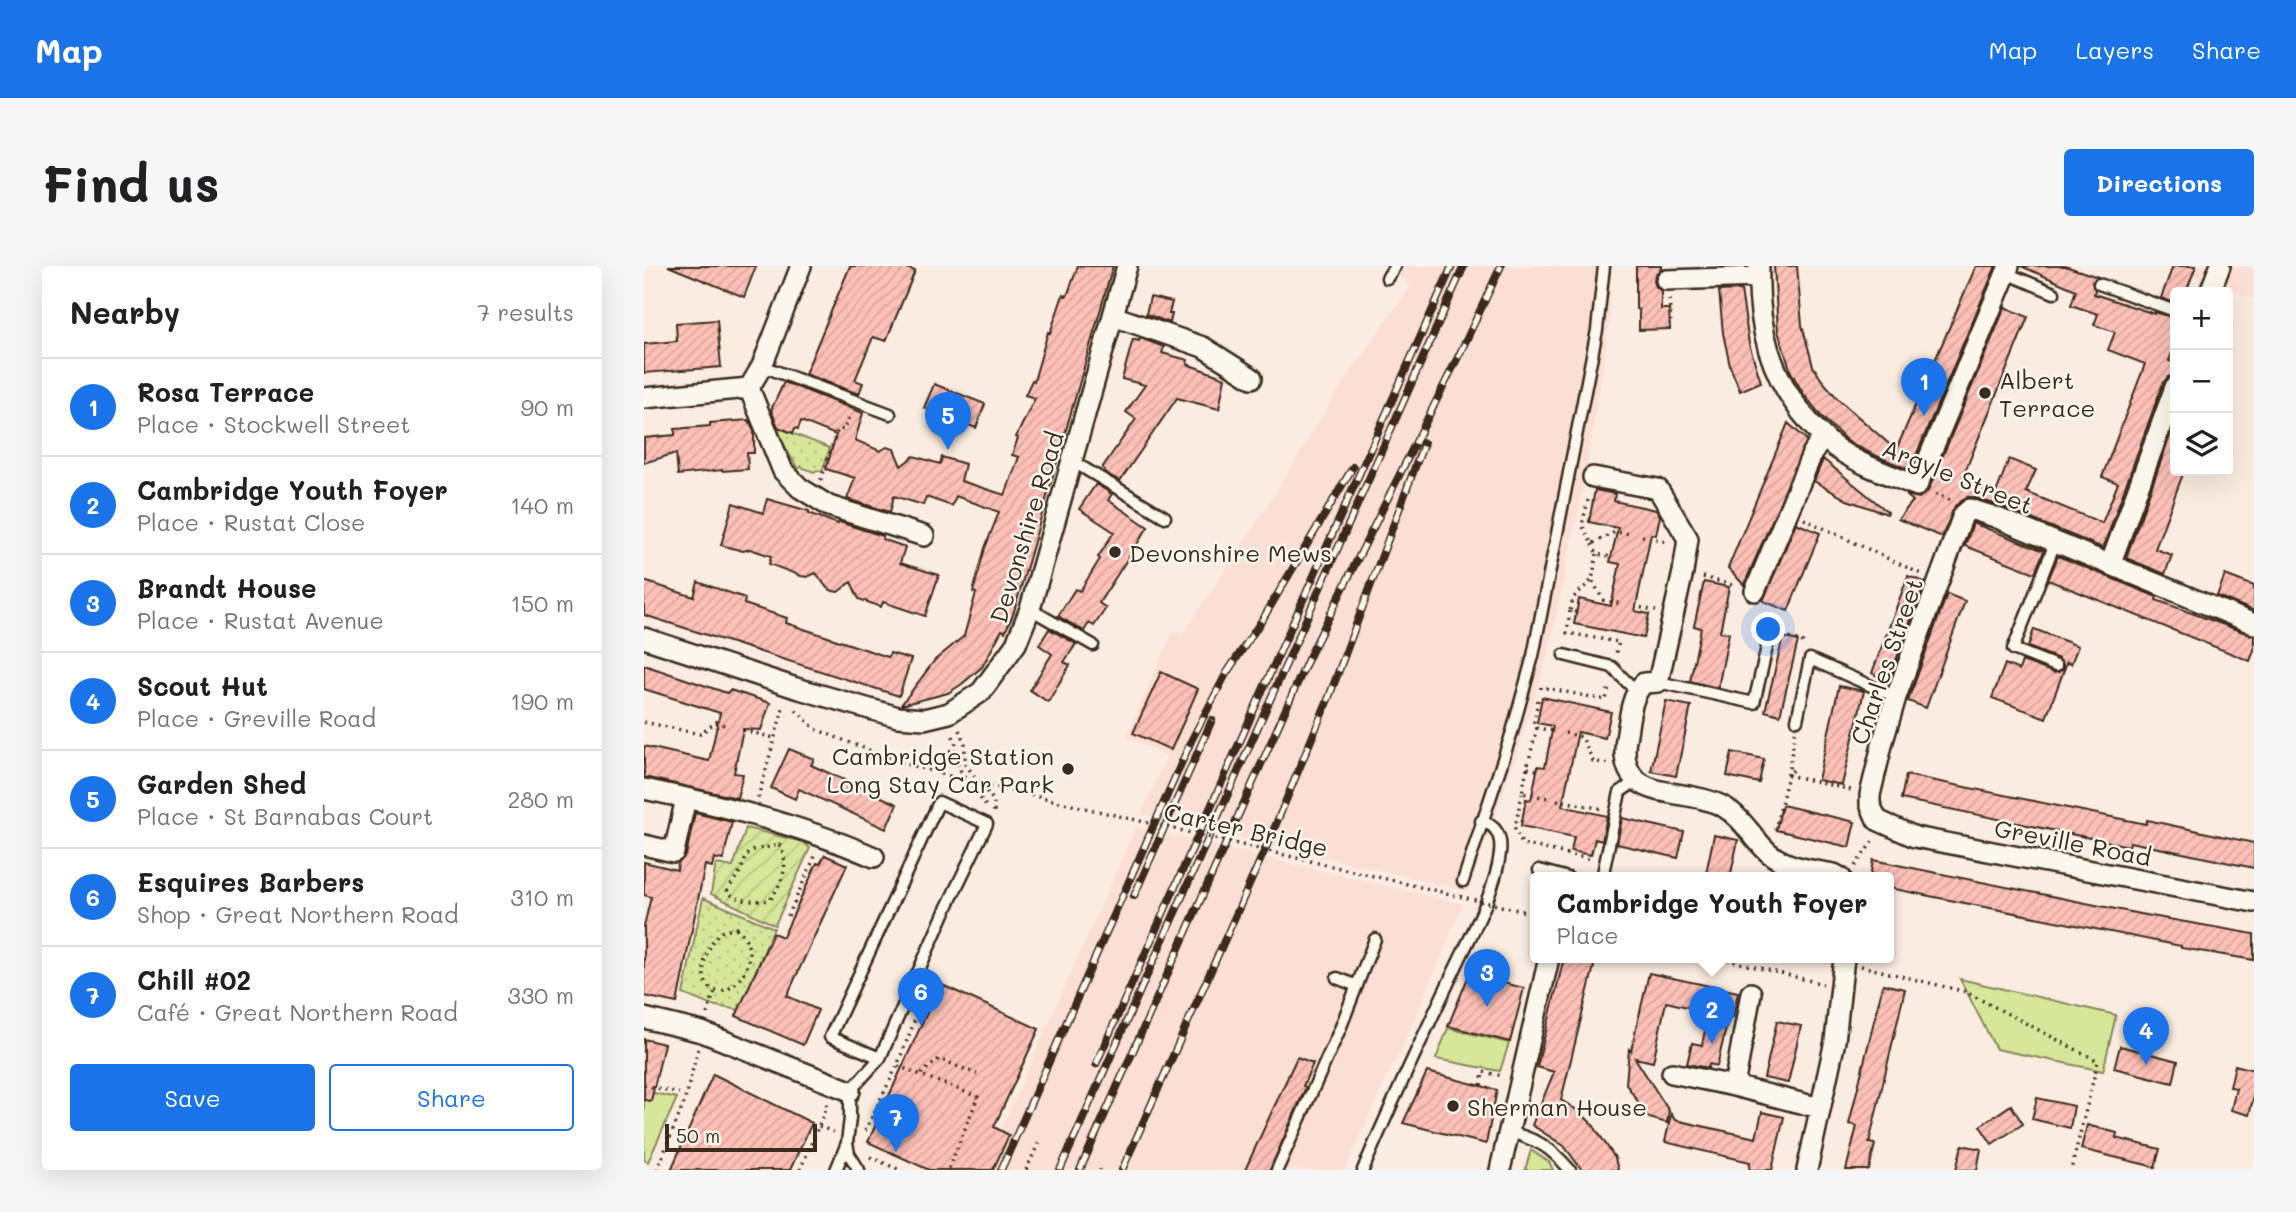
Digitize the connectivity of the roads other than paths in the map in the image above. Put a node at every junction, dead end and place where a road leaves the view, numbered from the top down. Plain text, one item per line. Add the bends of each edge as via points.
1 (801, 266) edge
2 (1127, 266) edge
3 (1395, 266) edge
4 (1604, 266) edge
5 (2220, 266) edge
6 (2008, 270) edge
7 (1759, 271) edge
8 (1387, 278) dead end
9 (1666, 280) dead end
10 (2099, 284) dead end
11 (2212, 287) edge
12 (2054, 293) dead end
13 (2170, 309) edge
14 (1113, 316) junction
15 (762, 366) junction
16 (1252, 378) dead end
17 (749, 388) junction
18 (644, 398) edge
19 (2170, 401) edge
20 (890, 414) dead end
21 (1822, 437) junction
22 (1071, 461) junction
23 (1593, 477) dead end
24 (1966, 512) joint
25 (1165, 517) dead end
26 (924, 536) dead end
27 (2055, 542) junction
28 (2110, 565) junction
29 (1755, 591) road end
30 (1030, 609) junction
31 (2254, 624) edge
32 (1770, 634) road end
33 (644, 638) edge
34 (1093, 645) dead end
35 (1564, 654) dead end
36 (2056, 666) dead end
37 (1658, 682) junction
38 (1636, 691) junction
39 (1896, 697) junction
40 (1797, 720) road end
41 (1636, 781) junction
42 (644, 789) edge
43 (687, 798) junction
44 (1481, 821) junction
45 (1884, 825) joint
46 (644, 845) edge
47 (874, 857) dead end
48 (1539, 870) dead end
49 (1546, 872) edge
50 (1603, 872) edge
51 (1825, 872) edge
52 (1463, 881) dead end
53 (2254, 902) edge
54 (1375, 939) dead end
55 (1548, 963) edge
56 (1843, 963) edge
57 (1337, 978) dead end
58 (1357, 986) junction
59 (1751, 993) dead end
60 (644, 1018) edge
61 (880, 1058) junction
62 (1672, 1073) dead end
63 (1734, 1086) junction
64 (850, 1091) junction
65 (1821, 1108) junction
66 (1510, 1132) junction
67 (847, 1143) junction
68 (836, 1170) edge
69 (859, 1170) edge
70 (1277, 1170) edge
71 (1363, 1170) edge
72 (1500, 1170) edge
73 (1570, 1170) edge
74 (1807, 1170) edge

1 - 15 street
2 - 14 street, Devonshire Road
3 - 8 lane
4 - 44 lane via 1597,330 1533,656
5 - 11 street
6 - 12 lane
6 - 21 street, Argyle Street via 1917,486 1870,467
7 - 9 street
7 - 21 street, Argyle Street via 1764,332 1776,374
10 - 13 lane
14 - 16 street via 1203,347
14 - 22 street, Devonshire Road
15 - 17 street
15 - 20 lane
17 - 18 street
17 - 26 street via 783,471 800,488 829,506
19 - 28 street
21 - 29 street
22 - 25 lane
22 - 30 street, Devonshire Road
23 - 37 street via 1658,489 1688,539
24 - 27 street, Argyle Street via 1985,514
24 - 39 street, Charles Street
27 - 28 street, Argyle Street
27 - 36 lane via 2013,649
28 - 31 street, Argyle Street
30 - 33 street, Devonshire Road via 1016,644 981,692 949,713 924,719 898,717 796,688
30 - 34 lane
32 - 37 lane via 1754,702
35 - 38 lane via 1612,667
37 - 38 street via 1644,683
38 - 41 street via 1624,754
39 - 40 lane via 1810,659
39 - 45 street, Charles Street via 1870,795 1873,812
41 - 50 lane via 1620,792
41 - 51 street via 1723,807 1770,853 1788,864
42 - 43 street
43 - 46 street via 674,852
43 - 47 street via 754,813
44 - 52 lane
44 - 71 lane via 1498,831 1500,854 1495,875
45 - 53 street, Greville Road via 1915,837
48 - 49 lane
54 - 58 lane
55 - 66 street
56 - 65 street via 1835,1041
57 - 58 lane
58 - 70 lane
59 - 63 street
60 - 64 street via 702,1032
61 - 61 lane via 830,1037 939,802 987,824
61 - 64 lane
62 - 63 street
63 - 65 street
64 - 67 lane
65 - 74 street
66 - 72 street
66 - 73 lane via 1552,1150
67 - 68 lane
67 - 69 lane

